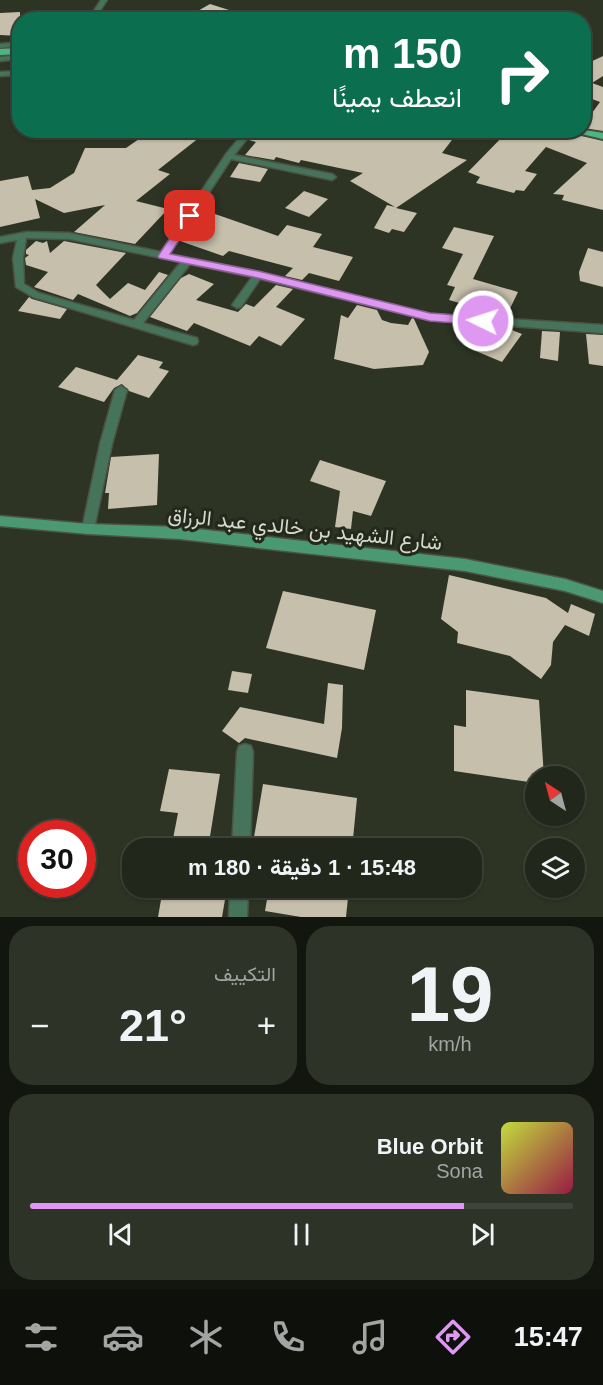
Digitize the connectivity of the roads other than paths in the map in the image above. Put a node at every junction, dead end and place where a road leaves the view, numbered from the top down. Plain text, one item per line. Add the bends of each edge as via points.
1 (244, 138) edge
2 (229, 156) junction
3 (332, 177) dead end
4 (22, 236) junction
5 (0, 240) edge
6 (163, 256) junction
7 (187, 261) junction
8 (258, 275) junction
9 (237, 305) dead end
10 (136, 324) junction
11 (603, 328) edge
12 (194, 341) dead end
13 (121, 390) dead end
14 (0, 521) edge
15 (88, 529) junction
16 (603, 597) edge
17 (245, 752) dead end
18 (241, 838) edge
19 (239, 898) edge
20 (238, 917) edge

1 - 2 street
2 - 3 street
2 - 6 street
4 - 5 street
4 - 6 street via 69,236
4 - 10 street via 19,285 36,295
6 - 7 street
7 - 8 street
7 - 10 street
8 - 9 street
8 - 11 street via 430,317
10 - 12 street
13 - 15 street
14 - 15 main road, شارع الشهيد بن خالدي عبد الرزاق
15 - 16 main road, شارع الشهيد بن خالدي عبد الرزاق via 179,533 465,565 565,585
17 - 18 street
19 - 20 street

